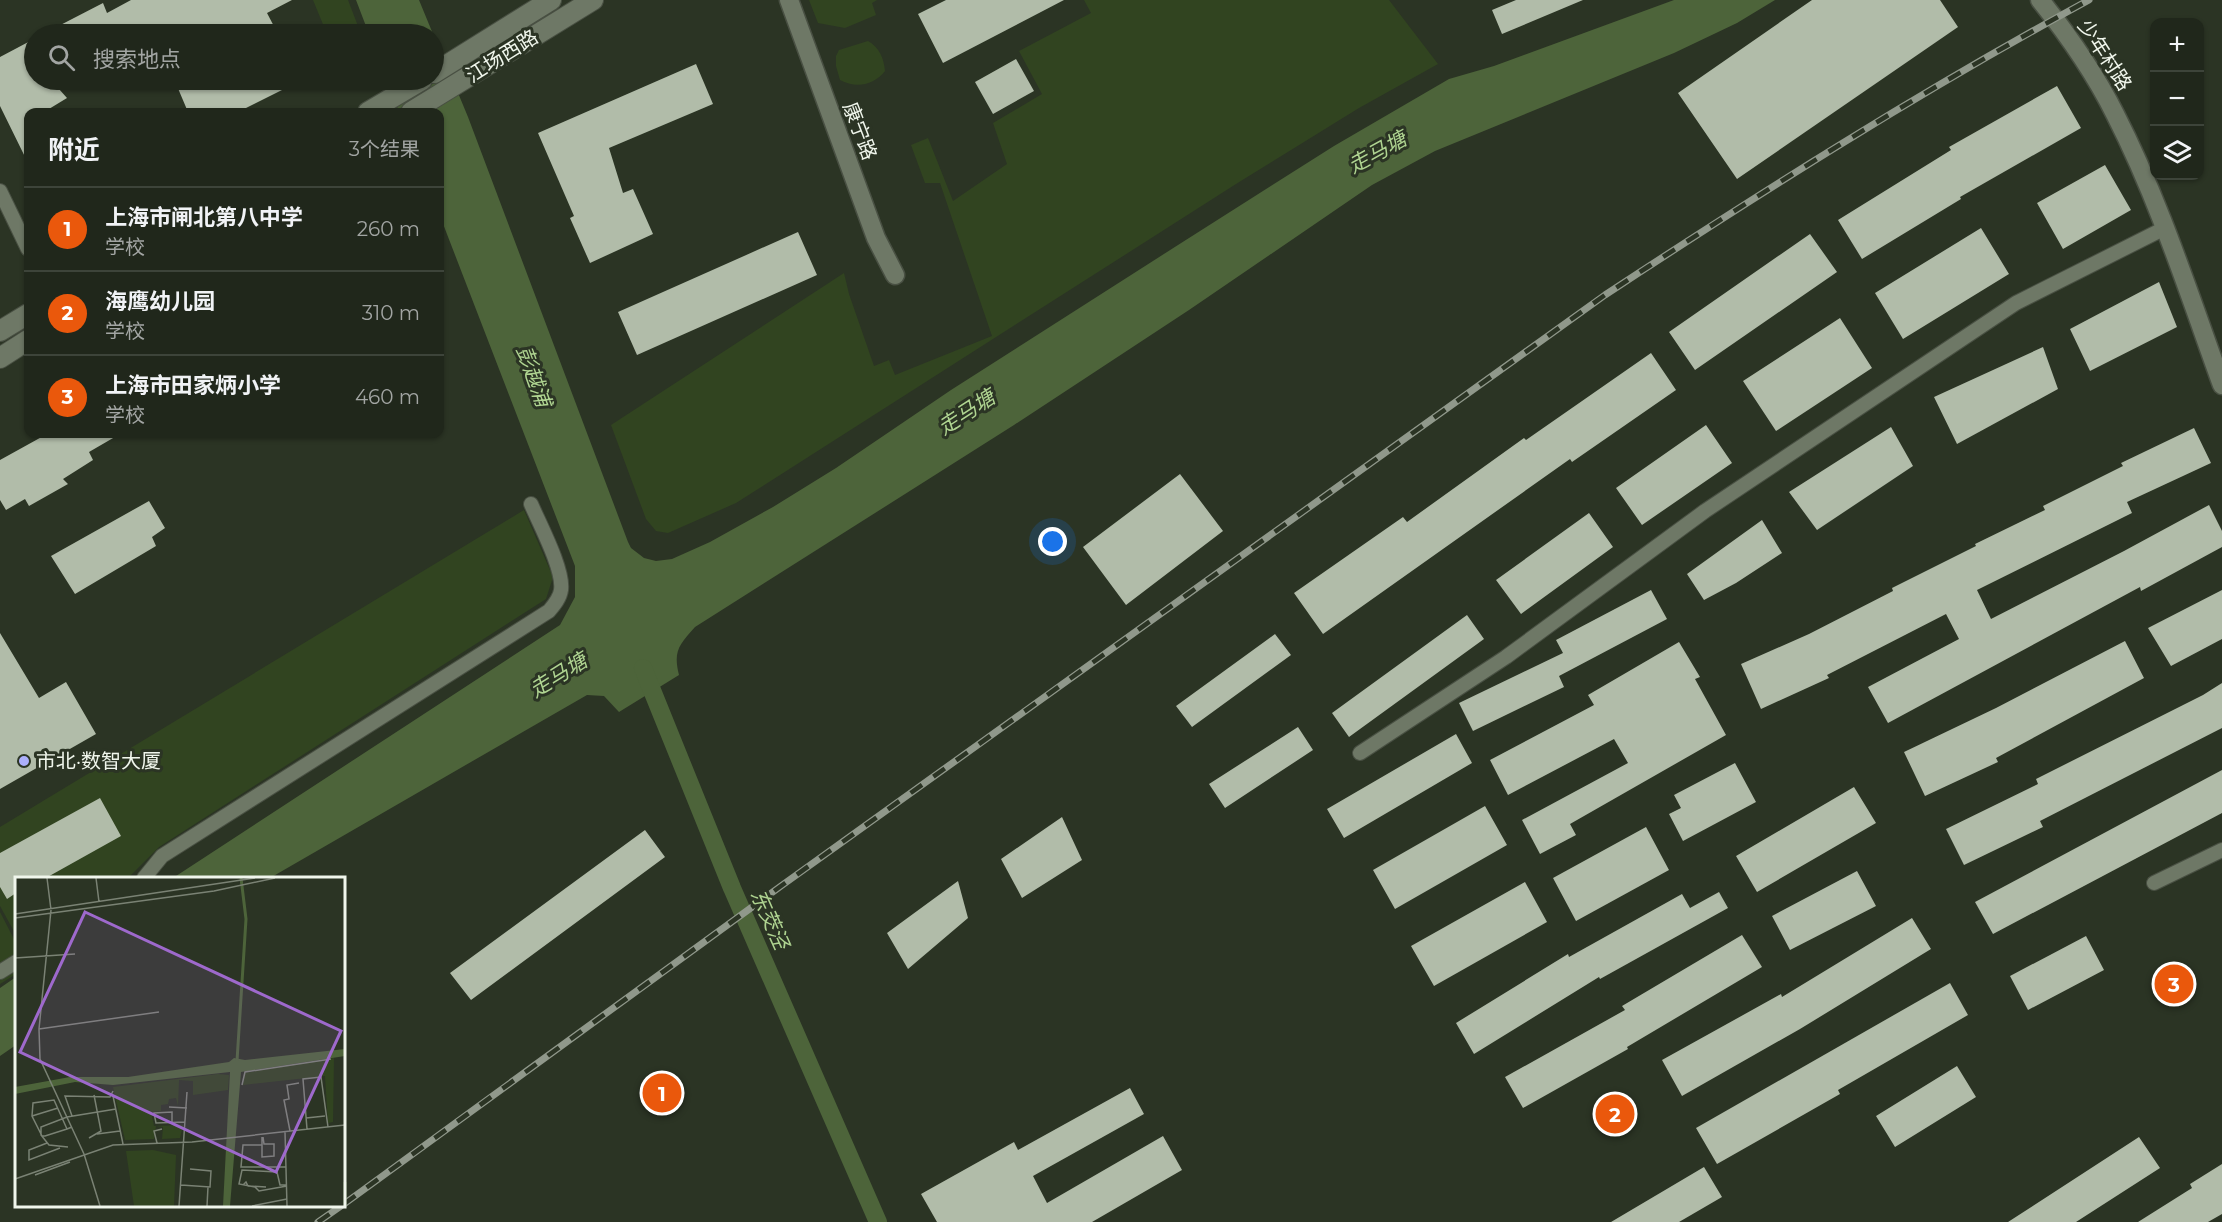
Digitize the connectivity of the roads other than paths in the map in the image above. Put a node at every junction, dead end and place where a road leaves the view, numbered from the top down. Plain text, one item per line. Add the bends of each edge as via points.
1 (551, 0) edge
2 (593, 0) edge
3 (789, 0) edge
4 (2040, 0) edge
5 (444, 67) edge
6 (406, 90) edge
7 (375, 108) edge
8 (417, 108) edge
9 (0, 191) edge
10 (2165, 228) junction
11 (24, 241) edge
12 (895, 275) dead end
13 (24, 316) edge
14 (0, 331) edge
15 (24, 343) edge
16 (0, 358) edge
17 (2222, 385) edge
18 (531, 504) dead end
19 (1360, 753) dead end
20 (2222, 850) edge
21 (146, 877) edge
22 (2154, 883) dead end
23 (15, 963) edge
24 (0, 972) edge

1 - 5 main road, 江场西路
2 - 8 main road, 江场西路
3 - 12 street, 康宁路 via 876,238
4 - 10 street, 少年村路 via 2114,112
6 - 7 main road
9 - 11 street
10 - 17 street, 少年村路
10 - 19 street via 2016,303 1705,511 1506,657
13 - 14 main road
15 - 16 main road
18 - 21 street via 560,571 561,590 549,611 162,856
20 - 22 street
23 - 24 street

